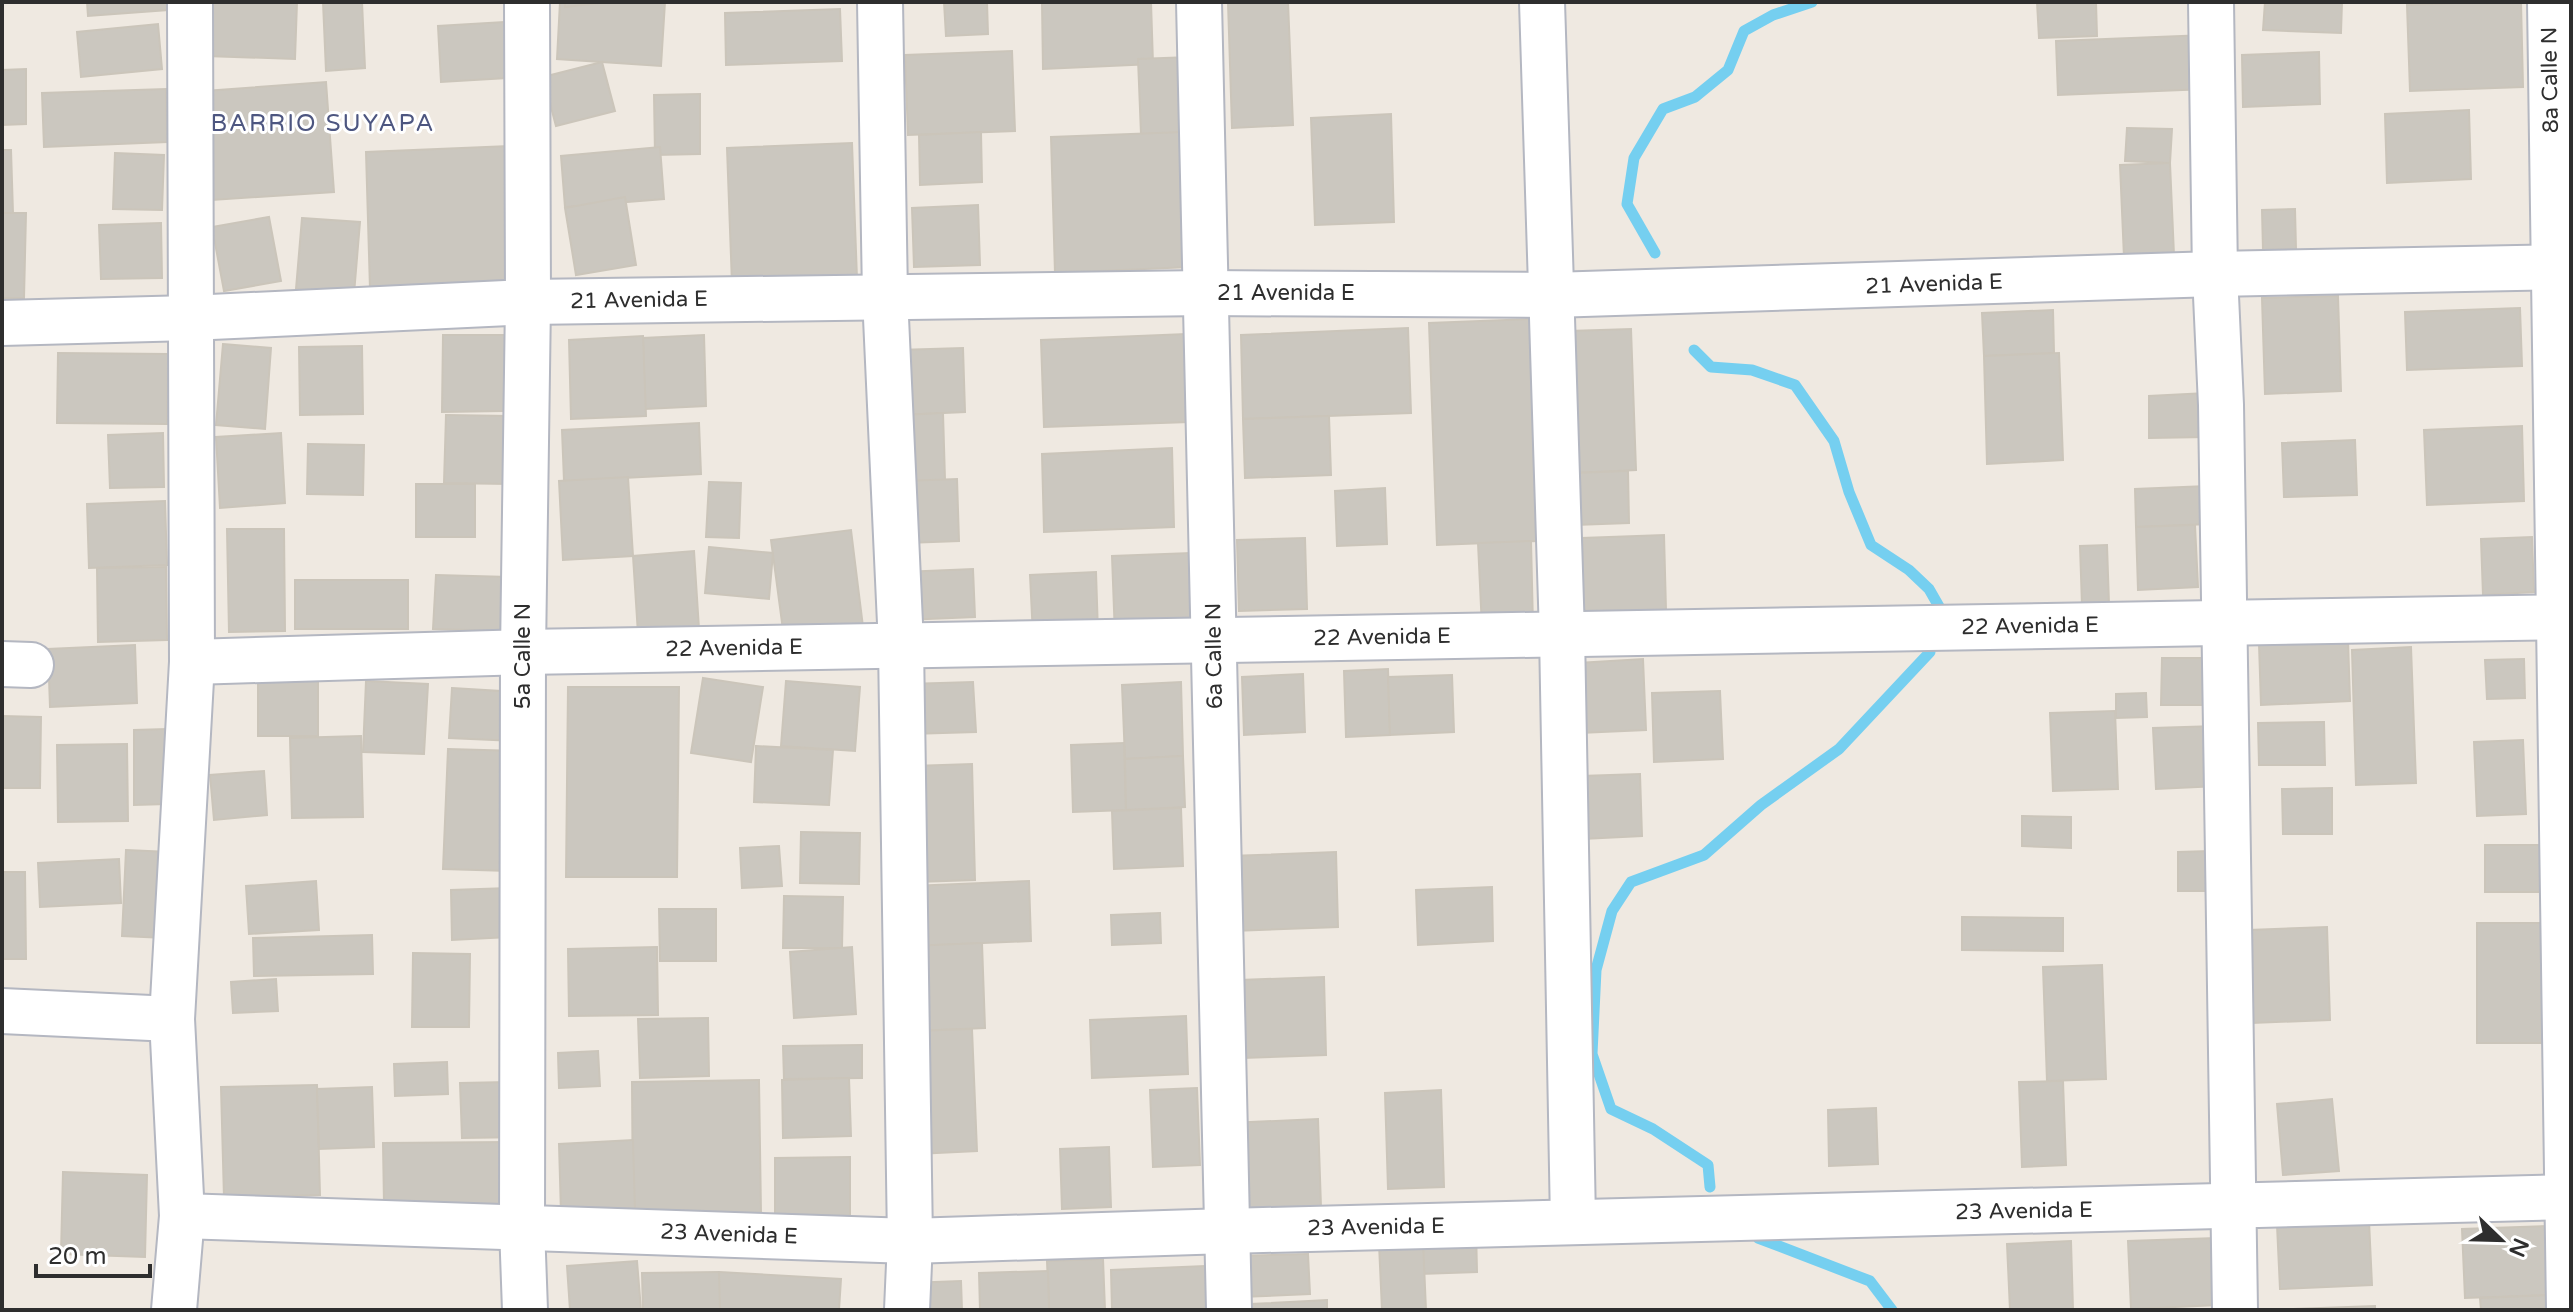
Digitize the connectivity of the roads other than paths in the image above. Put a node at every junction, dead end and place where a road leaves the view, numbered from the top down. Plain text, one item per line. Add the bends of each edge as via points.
1 (190, 2) edge
2 (527, 2) edge
3 (880, 2) edge
4 (1199, 2) edge
5 (1542, 2) edge
6 (2211, 2) edge
7 (2550, 2) edge
8 (2562, 268) edge
9 (2215, 274) junction
10 (1205, 293) junction
11 (1552, 295) junction
12 (885, 296) junction
13 (528, 302) junction
14 (190, 318) junction
15 (2, 323) edge
16 (2564, 617) edge
17 (2224, 622) junction
18 (1562, 634) junction
19 (1213, 640) junction
20 (901, 645) junction
21 (523, 652) junction
22 (192, 662) junction
23 (2, 1011) edge
24 (172, 1019) junction
25 (2569, 1197) edge
26 (2234, 1205) junction
27 (182, 1216) junction
28 (1573, 1222) junction
29 (522, 1227) junction
30 (1227, 1231) junction
31 (910, 1241) junction
32 (174, 1310) edge
33 (525, 1310) edge
34 (907, 1310) edge
35 (1229, 1310) edge
36 (2235, 1310) edge
37 (2569, 1310) edge

1 - 14 street
2 - 13 street, 5a Calle N
3 - 12 street
4 - 10 street, 6a Calle N
5 - 11 street
6 - 9 street
7 - 8 street, 8a Calle N
8 - 9 street, 21 Avenida E
8 - 16 street, 8a Calle N
9 - 11 street, 21 Avenida E
9 - 17 street
10 - 11 street, 21 Avenida E
10 - 12 street, 21 Avenida E
10 - 19 street, 6a Calle N
11 - 18 street
12 - 13 street, 21 Avenida E
12 - 20 street
13 - 14 street, 21 Avenida E
13 - 21 street, 5a Calle N
14 - 15 street, 21 Avenida E
14 - 22 street
16 - 17 street, 22 Avenida E
16 - 25 street, 8a Calle N
17 - 18 street, 22 Avenida E
17 - 26 street
18 - 19 street, 22 Avenida E
18 - 28 street
19 - 20 street, 22 Avenida E
19 - 30 street, 6a Calle N
20 - 21 street, 22 Avenida E
20 - 31 street
21 - 22 street, 22 Avenida E
21 - 29 street, 5a Calle N
22 - 24 street
23 - 24 street
24 - 27 street
25 - 26 street, 23 Avenida E
25 - 37 street, 8a Calle N
26 - 28 street, 23 Avenida E
26 - 36 street
27 - 29 street, 23 Avenida E
27 - 32 street
28 - 30 street, 23 Avenida E
29 - 31 street, 23 Avenida E
29 - 33 street, 5a Calle N
30 - 31 street, 23 Avenida E
30 - 35 street, 6a Calle N
31 - 34 street

